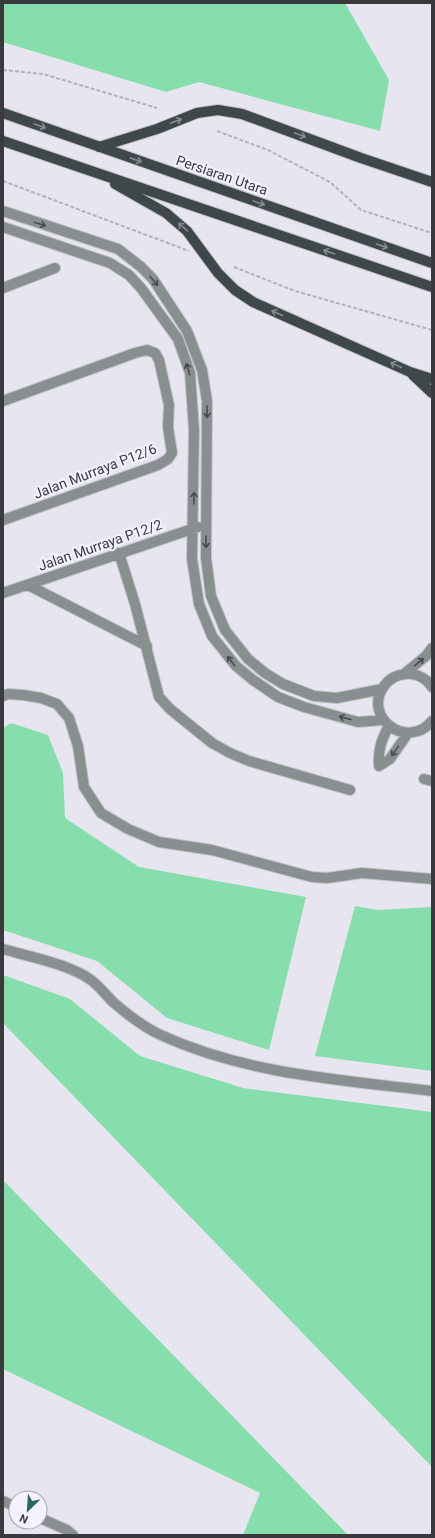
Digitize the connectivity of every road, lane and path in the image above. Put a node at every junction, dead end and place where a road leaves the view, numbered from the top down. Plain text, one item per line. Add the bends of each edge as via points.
1 (3, 70) edge
2 (157, 108) dead end
3 (3, 113) edge
4 (217, 131) dead end
5 (3, 141) edge
6 (99, 147) junction
7 (100, 174) junction
8 (3, 181) edge
9 (432, 182) edge
10 (3, 211) edge
11 (3, 227) edge
12 (432, 233) edge
13 (192, 252) dead end
14 (432, 263) edge
15 (234, 267) dead end
16 (55, 268) dead end
17 (432, 287) edge
18 (3, 288) edge
19 (432, 330) edge
20 (410, 372) junction
21 (432, 379) edge
22 (432, 392) edge
23 (3, 401) edge
24 (3, 520) edge
25 (206, 526) junction
26 (193, 527) junction
27 (119, 553) junction
28 (28, 585) junction
29 (3, 593) edge
30 (147, 646) junction
31 (432, 648) edge
32 (404, 674) junction
33 (432, 685) edge
34 (382, 689) junction
35 (3, 696) edge
36 (386, 723) junction
37 (430, 725) edge
38 (408, 733) junction
39 (350, 790) dead end
40 (432, 879) edge
41 (3, 949) edge
42 (432, 1091) edge
43 (48, 1522) edge
44 (73, 1535) edge

1 - 2 path via 43,74
3 -> 6 main road, Persiaran Utara
4 - 12 path via 268,150 330,182 361,210
5 - 7 main road
6 -> 9 main road via 157,129 197,113 218,110 242,114
6 -> 14 main road, Persiaran Utara
17 -> 7 main road
20 -> 7 main road via 253,302 235,290 218,273 187,231 166,212
8 - 13 path
10 -> 25 street via 118,249 140,266 164,294 187,331 202,370 206,401
26 -> 11 street via 194,430 190,373 178,339 129,275 110,263
15 - 19 path via 295,291
16 - 18 street
20 - 21 main road
20 - 22 main road
23 - 24 street, Jalan Murraya P12/6 via 147,350 155,353 159,360 169,405 168,427 172,453 158,465
25 - 26 street, Jalan Murraya P12/2
25 -> 34 street via 206,558 211,596 225,630 248,659 283,684 314,696 337,698
26 - 27 street, Jalan Murraya P12/2
36 -> 26 street via 358,722 304,707 278,697 236,666 212,636 199,604 192,559
27 - 28 street, Jalan Murraya P12/2
27 - 30 street
28 - 29 street, Jalan Murraya P12/2
28 - 30 street
30 - 39 street via 159,697 212,743 249,761
32 -> 31 street
32 - 33 street via 419,676
32 - 34 street via 392,679
34 - 36 street via 378,705
35 - 40 street via 23,695 57,704 69,718 78,746 84,787 101,813 128,829 159,842 212,850 312,877 327,878 362,872
36 - 38 street via 398,731
38 -> 36 street via 390,759 379,766 378,754
37 - 38 street via 417,732
41 - 42 street via 80,973 136,1021 161,1035 232,1062 323,1078
43 - 44 street

